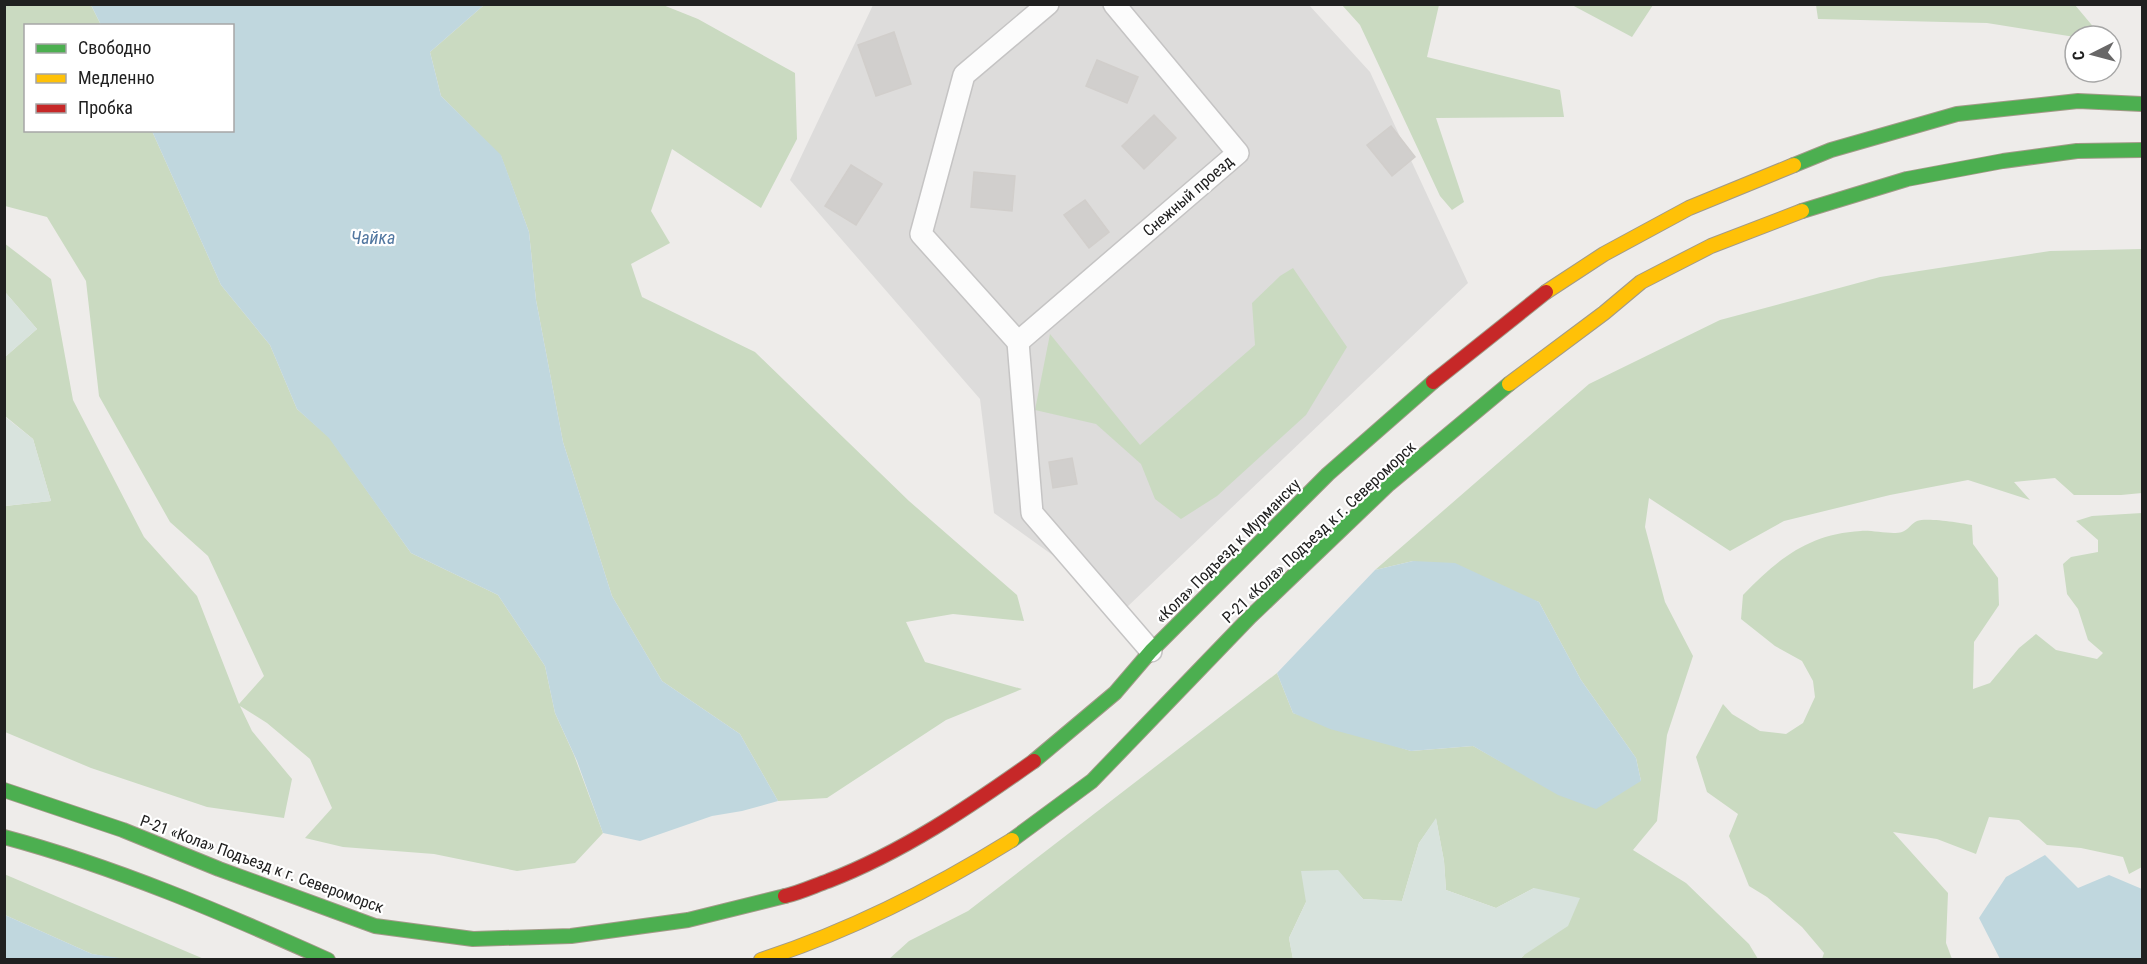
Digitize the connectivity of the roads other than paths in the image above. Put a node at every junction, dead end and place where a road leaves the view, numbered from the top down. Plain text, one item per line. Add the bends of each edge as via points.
1 (1048, 4) edge
2 (1114, 4) edge
3 (2142, 104) edge
4 (2142, 150) edge
5 (1018, 342) junction
6 (1328, 474) joint
7 (1151, 651) junction
8 (4, 790) edge
9 (4, 837) edge
10 (328, 960) edge
11 (761, 960) edge

1 - 5 street via 964,75 921,234
2 - 5 street, Снежный проезд via 1238,153
3 - 6 main road, Р-21 «Кола» Подъезд к г. Североморск via 2078,100 1957,114 1831,150 1689,208 1604,254 1533,301
4 - 11 main road, Р-21 «Кола» Подъезд к г. Североморск via 2076,151 1907,179 1815,205 1711,246 1641,282 1389,484 1250,617 1092,781 1019,835 961,871 810,944
5 - 7 street via 1032,513
6 - 7 main road, «Кола» Подъезд к Мурманску
7 - 8 main road, Р-21 «Кола» Подъезд к г. Североморск via 1115,693 1046,753 972,805 861,867 794,894 688,920 571,936 473,939 375,926 123,830
9 - 10 main road via 214,909

